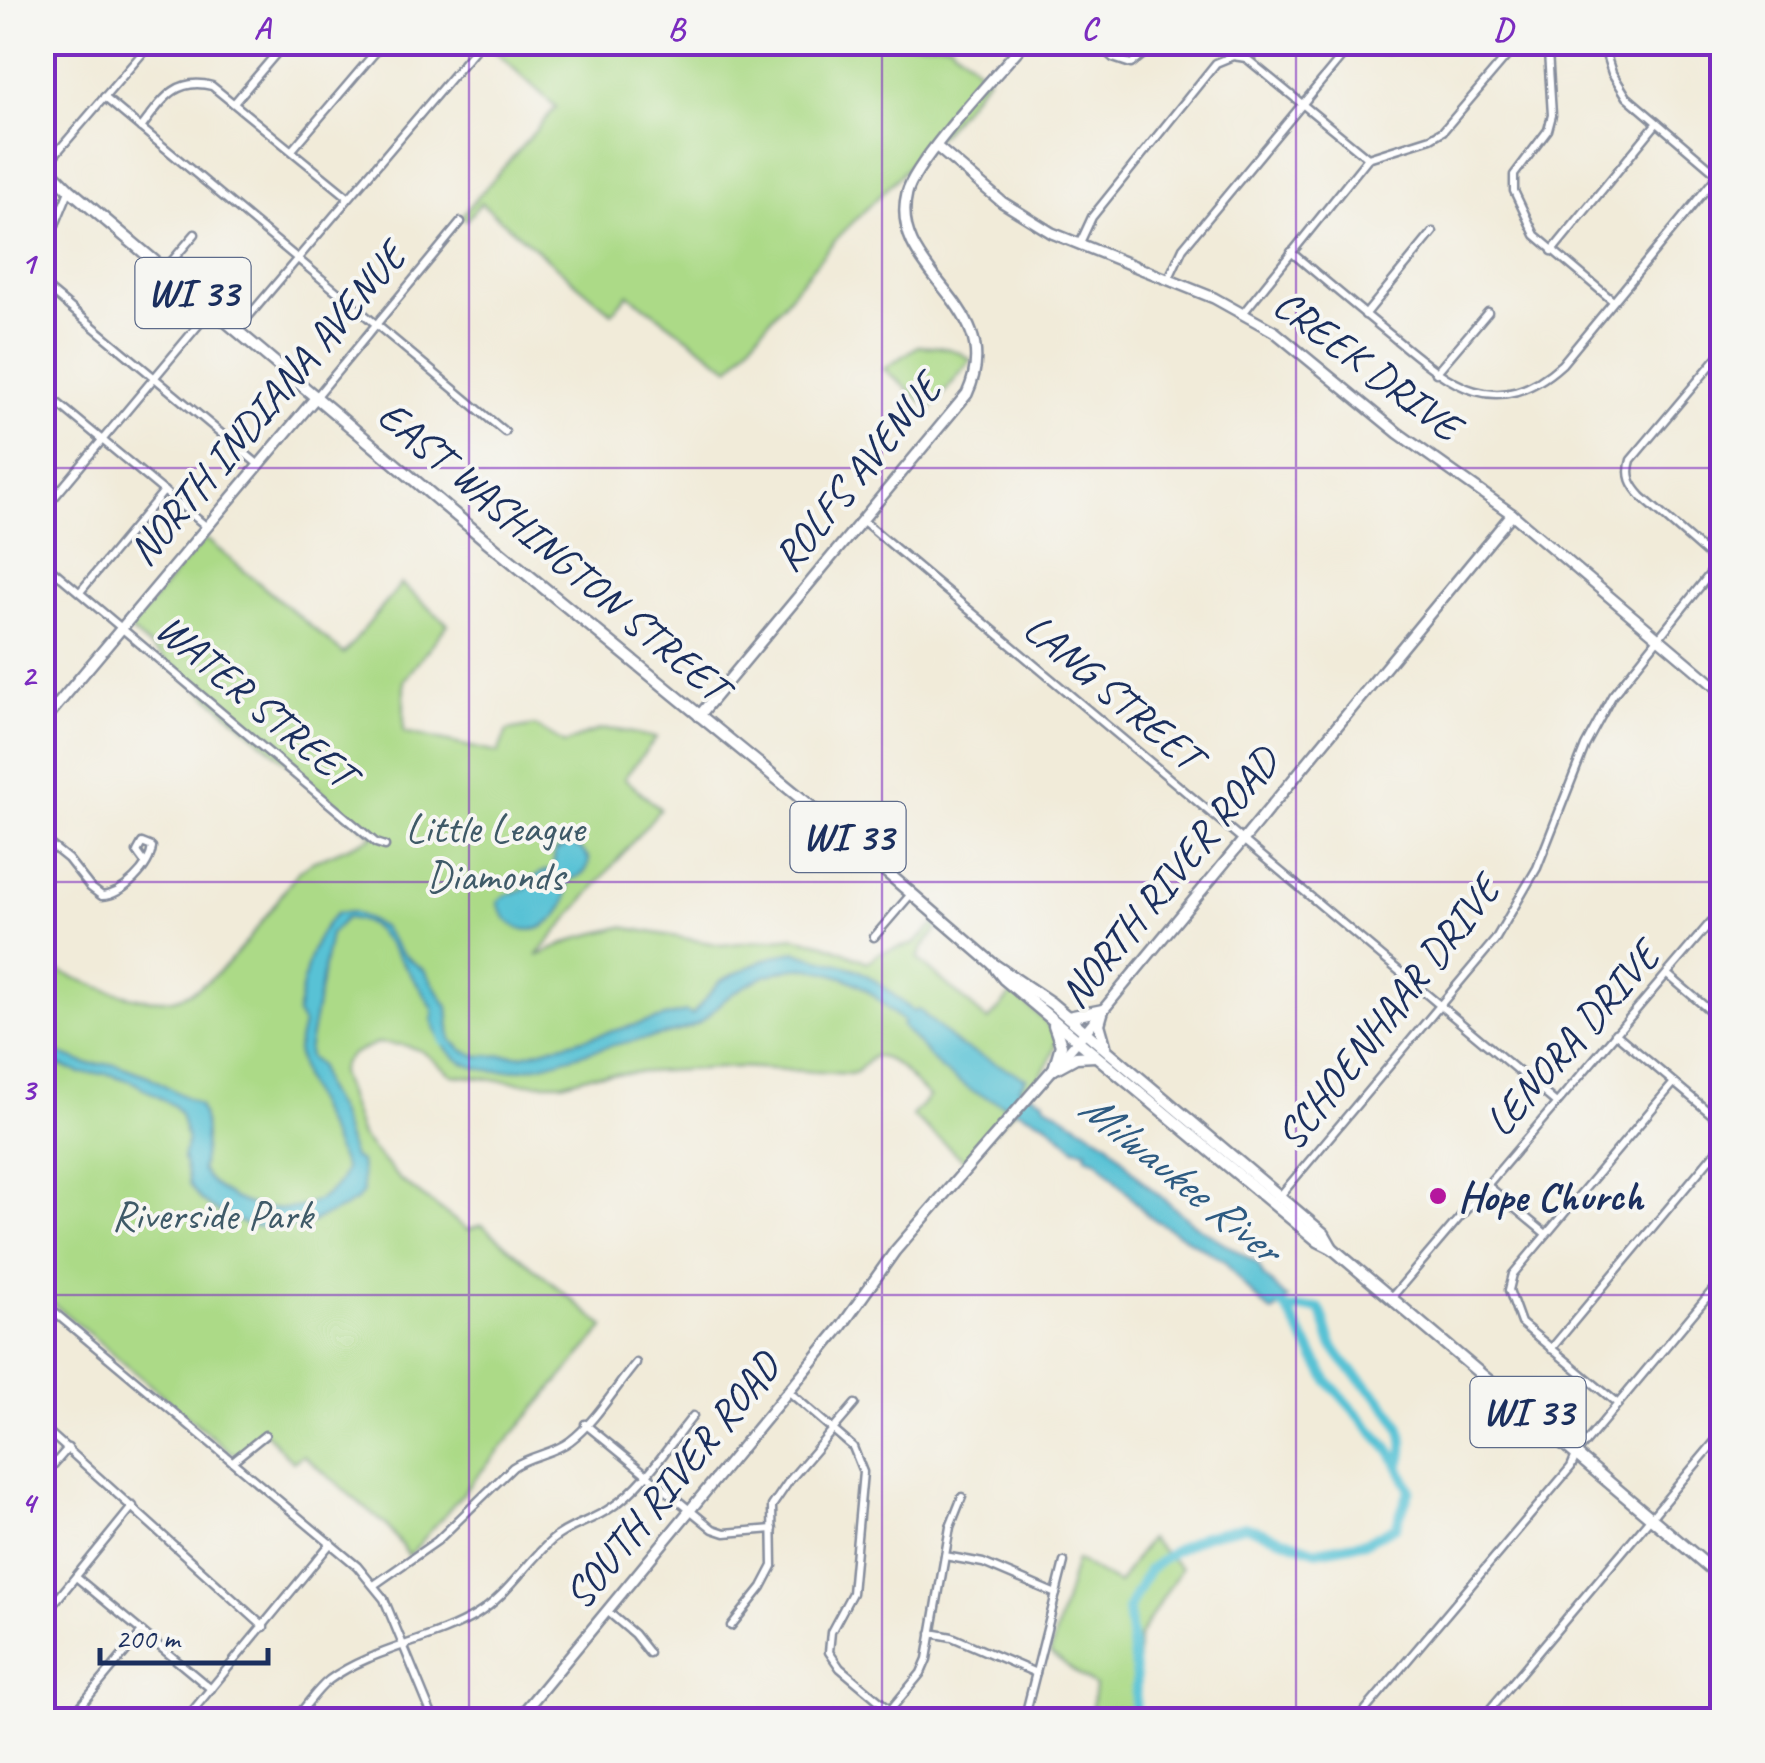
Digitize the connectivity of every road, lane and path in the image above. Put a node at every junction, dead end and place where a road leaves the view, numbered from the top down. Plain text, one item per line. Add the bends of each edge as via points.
1 (152, 42) edge
2 (286, 42) edge
3 (384, 42) edge
4 (1025, 42) edge
5 (1096, 42) edge
6 (1158, 42) edge
7 (1358, 42) edge
8 (1413, 42) edge
9 (1614, 42) edge
10 (1707, 42) edge
11 (476, 44) edge
12 (1603, 45) edge
13 (1722, 46) edge
14 (1548, 52) junction
15 (104, 97) junction
16 (235, 102) junction
17 (1302, 103) junction
18 (1656, 124) junction
19 (140, 128) junction
20 (936, 148) junction
21 (292, 150) junction
22 (1368, 158) junction
23 (44, 166) edge
24 (1721, 174) edge
25 (70, 190) junction
26 (348, 196) junction
27 (461, 222) dead end
28 (1434, 232) dead end
29 (195, 234) dead end
30 (1078, 246) junction
31 (1552, 251) junction
32 (1291, 252) junction
33 (42, 257) edge
34 (296, 259) junction
35 (165, 269) junction
36 (1168, 280) junction
37 (42, 284) edge
38 (1613, 301) junction
39 (212, 308) junction
40 (1244, 312) junction
41 (1488, 312) dead end
42 (1365, 315) junction
43 (376, 325) junction
44 (237, 330) junction
45 (1722, 352) edge
46 (1436, 372) junction
47 (154, 377) junction
48 (42, 390) edge
49 (316, 396) junction
50 (505, 432) dead end
51 (102, 440) junction
52 (259, 465) junction
53 (164, 491) junction
54 (42, 512) edge
55 (1512, 514) junction
56 (862, 520) junction
57 (207, 527) junction
58 (42, 561) edge
59 (1721, 563) edge
60 (80, 592) junction
61 (122, 627) junction
62 (1658, 637) junction
63 (1722, 692) edge
64 (699, 716) junction
65 (42, 723) edge
66 (42, 838) edge
67 (1242, 839) junction
68 (385, 846) dead end
69 (145, 863) dead end
70 (913, 892) junction
71 (1721, 914) edge
72 (874, 938) dead end
73 (993, 964) junction
74 (1667, 974) junction
75 (1442, 1006) junction
76 (1103, 1010) junction
77 (1068, 1017) junction
78 (1052, 1020) junction
79 (1722, 1021) edge
80 (1616, 1033) junction
81 (1081, 1036) junction
82 (1107, 1051) junction
83 (1095, 1056) junction
84 (1054, 1069) junction
85 (1673, 1084) junction
86 (1555, 1102) junction
87 (1722, 1123) edge
88 (1722, 1144) edge
89 (1487, 1185) junction
90 (1280, 1196) junction
91 (1546, 1234) junction
92 (1332, 1248) junction
93 (872, 1279) joint
94 (1722, 1279) edge
95 (1390, 1299) junction
96 (42, 1302) edge
97 (1551, 1349) junction
98 (636, 1363) dead end
99 (788, 1391) junction
100 (854, 1404) dead end
101 (1618, 1404) junction
102 (693, 1416) dead end
103 (586, 1424) junction
104 (42, 1426) edge
105 (834, 1430) junction
106 (1722, 1433) edge
107 (265, 1435) dead end
108 (68, 1448) junction
109 (1578, 1452) junction
110 (234, 1460) junction
111 (647, 1474) junction
112 (42, 1478) edge
113 (962, 1496) dead end
114 (133, 1506) junction
115 (691, 1511) junction
116 (1651, 1516) junction
117 (772, 1529) junction
118 (331, 1543) junction
119 (945, 1556) junction
120 (1064, 1562) dead end
121 (76, 1577) junction
122 (1722, 1578) edge
123 (374, 1585) junction
124 (1056, 1594) junction
125 (607, 1611) junction
126 (42, 1618) edge
127 (731, 1626) dead end
128 (264, 1627) junction
129 (142, 1632) junction
130 (932, 1633) junction
131 (405, 1643) junction
132 (649, 1653) dead end
133 (1036, 1673) junction
134 (211, 1689) junction
135 (889, 1712) junction
136 (432, 1718) edge
137 (69, 1720) edge
138 (185, 1720) edge
139 (294, 1720) edge
140 (417, 1720) edge
141 (517, 1720) edge
142 (882, 1720) edge
143 (902, 1720) edge
144 (1024, 1720) edge
145 (1357, 1720) edge
146 (1480, 1720) edge

1 - 15 street
2 - 16 street
3 - 21 street
4 - 20 street, ROLFS AVENUE
5 - 6 street via 1131,64
7 - 8 street via 1386,53
7 - 17 street
9 - 12 street
10 - 13 street
11 - 26 street
12 - 14 street
12 - 18 street via 1627,97
14 - 22 street via 1523,49 1507,56 1443,131
14 - 31 street via 1552,115 1514,175 1514,191 1534,236
15 - 19 street
15 - 23 street
16 - 19 street via 212,86 180,86
16 - 21 street
17 - 22 street
17 - 30 street via 1246,58 1216,63 1092,217
17 - 36 street via 1183,248
18 - 24 street
18 - 31 street
19 - 34 street
20 - 30 street, CREEK DRIVE via 1002,202
20 - 56 street, ROLFS AVENUE via 906,192 908,230 973,332 977,364 967,394
21 - 26 street
22 - 32 street
23 - 25 main road, EAST WASHINGTON STREET / WI 33
24 - 38 street
25 - 33 street
25 - 35 main road, EAST WASHINGTON STREET / WI 33
26 - 34 street
27 - 43 street, NORTH INDIANA AVENUE
28 - 42 street
29 - 35 street
30 - 36 street, CREEK DRIVE
31 - 38 street
32 - 40 street
32 - 42 street
34 - 43 street
34 - 44 street
35 - 39 main road, EAST WASHINGTON STREET / WI 33
36 - 40 street, CREEK DRIVE
37 - 47 street
38 - 46 street via 1562,364 1522,390 1474,392
39 - 44 main road, EAST WASHINGTON STREET / WI 33
39 - 47 street
40 - 55 street, CREEK DRIVE via 1424,454
41 - 46 street
42 - 46 street
43 - 49 street, NORTH INDIANA AVENUE
43 - 50 street
44 - 49 main road, EAST WASHINGTON STREET / WI 33
45 - 59 street via 1631,460 1628,474 1633,488
47 - 51 street
47 - 52 street
48 - 51 street
49 - 52 street, NORTH INDIANA AVENUE
49 - 64 main road, EAST WASHINGTON STREET / WI 33
51 - 53 street
51 - 54 street
52 - 57 street, NORTH INDIANA AVENUE
53 - 57 street
53 - 60 street
55 - 62 street, CREEK DRIVE
55 - 67 street, NORTH RIVER ROAD
56 - 64 street, ROLFS AVENUE
56 - 67 street, LANG STREET
57 - 61 street, NORTH INDIANA AVENUE
58 - 60 street, WATER STREET
59 - 62 street, SCHOENHAAR DRIVE
60 - 61 street, WATER STREET
61 - 65 street, NORTH INDIANA AVENUE
61 - 68 street, WATER STREET
62 - 63 street, CREEK DRIVE
62 - 75 street, SCHOENHAAR DRIVE via 1598,720 1520,900
64 - 70 main road, EAST WASHINGTON STREET / WI 33
66 - 69 street via 102,896 120,892
67 - 75 street, LANG STREET
67 - 76 street, NORTH RIVER ROAD
70 - 72 street
70 - 73 main road, EAST WASHINGTON STREET / WI 33
71 - 74 street, LENORA DRIVE
73 - 77 main road, EAST WASHINGTON STREET / WI 33
73 - 78 main road, EAST WASHINGTON STREET / WI 33
74 - 79 street
74 - 80 street, LENORA DRIVE
75 - 86 street, LANG STREET
75 - 90 street, SCHOENHAAR DRIVE
76 - 77 main road
76 - 81 street, NORTH RIVER ROAD
76 - 82 main road via 1099,1030
77 - 81 main road, EAST WASHINGTON STREET / WI 33
78 - 81 main road, EAST WASHINGTON STREET / WI 33
78 - 84 main road via 1061,1038
80 - 85 street
80 - 86 street, LENORA DRIVE
81 - 82 main road, EAST WASHINGTON STREET / WI 33
81 - 83 main road, EAST WASHINGTON STREET / WI 33
81 - 84 street, NORTH RIVER ROAD
82 - 90 main road, EAST WASHINGTON STREET / WI 33
83 - 84 main road
83 - 92 main road, EAST WASHINGTON STREET / WI 33
84 - 93 street, NORTH RIVER ROAD
85 - 87 street
85 - 91 street
86 - 89 street, LENORA DRIVE
88 - 97 street
89 - 91 street
89 - 95 street, LENORA DRIVE
90 - 92 main road, EAST WASHINGTON STREET / WI 33
91 - 97 street via 1508,1290 1521,1323
92 - 95 main road, EAST WASHINGTON STREET / WI 33
93 - 99 street, SOUTH RIVER ROAD
94 - 101 street
95 - 109 main road, EAST WASHINGTON STREET / WI 33
96 - 110 street
97 - 101 street
98 - 103 street
99 - 105 street
99 - 115 street, SOUTH RIVER ROAD
100 - 105 street
101 - 109 street
102 - 111 street
103 - 111 street
103 - 123 street via 572,1440 513,1467 437,1541
104 - 108 street
105 - 117 street via 772,1506
105 - 135 street via 853,1446 863,1472 852,1593 831,1632 829,1652
106 - 116 street
107 - 110 street
108 - 112 street
108 - 114 street
109 - 116 main road, EAST WASHINGTON STREET / WI 33
109 - 145 street
110 - 118 street
111 - 115 street
111 - 131 street via 612,1508 550,1542 513,1585 473,1616
113 - 119 street
114 - 121 street
114 - 128 street
115 - 117 street via 725,1533
115 - 125 street, SOUTH RIVER ROAD
116 - 122 main road, EAST WASHINGTON STREET / WI 33
116 - 146 street
117 - 127 street via 773,1566
118 - 123 street
118 - 128 street
119 - 124 street via 983,1563
119 - 130 street
120 - 124 street
121 - 126 street
121 - 129 street
123 - 131 street
124 - 133 street
125 - 132 street
125 - 141 street, SOUTH RIVER ROAD
128 - 134 street
129 - 134 street
129 - 137 street
130 - 133 street
130 - 135 street via 921,1674
131 - 136 street
131 - 139 street via 327,1681
133 - 144 street
134 - 138 street
135 - 142 street
135 - 143 street
136 - 140 street

